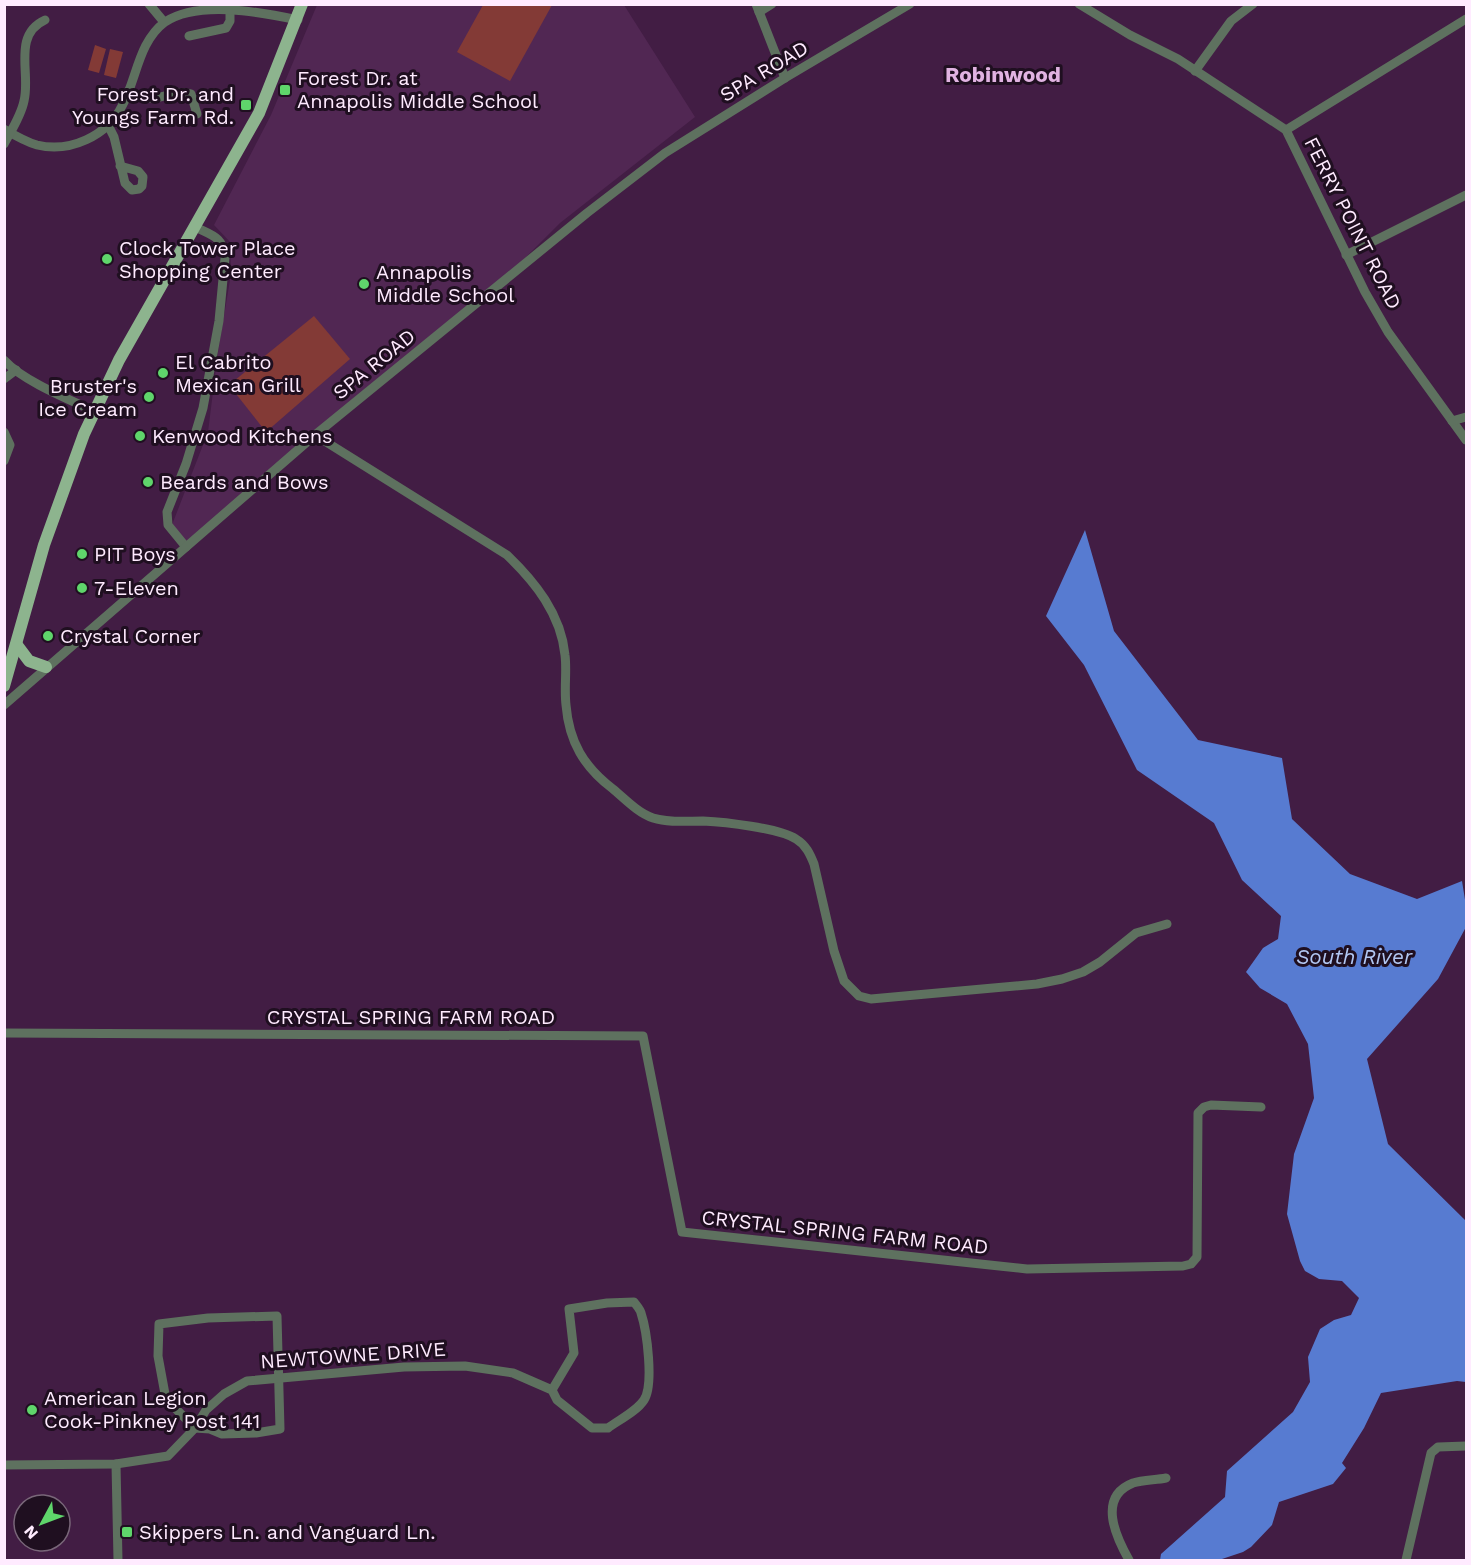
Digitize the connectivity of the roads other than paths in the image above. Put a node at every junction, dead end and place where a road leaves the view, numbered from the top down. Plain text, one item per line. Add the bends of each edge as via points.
1 (149, 4) edge
2 (303, 4) edge
3 (772, 4) edge
4 (910, 4) edge
5 (1079, 4) edge
6 (1253, 4) edge
7 (230, 6) edge
8 (758, 8) edge
9 (1467, 19) edge
10 (45, 20) dead end
11 (298, 20) junction
12 (164, 22) junction
13 (189, 36) dead end
14 (1195, 71) junction
15 (786, 78) junction
16 (128, 91) junction
17 (197, 114) dead end
18 (108, 125) junction
19 (1286, 130) junction
20 (7, 131) edge
21 (4, 144) edge
22 (120, 166) dead end
23 (1467, 195) edge
24 (195, 226) junction
25 (1346, 255) junction
26 (4, 360) edge
27 (16, 370) junction
28 (4, 379) edge
29 (94, 411) junction
30 (1467, 417) edge
31 (1452, 421) junction
32 (4, 432) edge
33 (315, 435) junction
34 (1467, 440) edge
35 (4, 461) edge
36 (186, 547) junction
37 (17, 645) junction
38 (46, 667) junction
39 (4, 686) edge
40 (4, 705) edge
41 (1167, 924) dead end
42 (4, 1033) edge
43 (1261, 1107) dead end
44 (278, 1379) junction
45 (552, 1390) junction
46 (195, 1428) junction
47 (1467, 1446) edge
48 (116, 1464) junction
49 (4, 1465) edge
50 (1166, 1478) dead end
51 (118, 1560) edge
52 (1129, 1560) edge
53 (1406, 1560) edge

1 - 12 street
2 - 11 main road
3 - 8 street
4 - 15 street, SPA ROAD
5 - 14 street, FERRY POINT ROAD
6 - 14 street via 1231,21
7 - 11 street
7 - 12 street via 192,10
7 - 13 street via 226,28
8 - 15 street
9 - 19 street
10 - 20 street via 26,41 24,101
11 - 24 main road via 259,113
12 - 16 street via 140,56
14 - 19 street, FERRY POINT ROAD
15 - 33 street, SPA ROAD via 657,159
16 - 17 street via 154,99 183,91 191,94
16 - 18 street
18 - 20 street via 81,143 51,147 36,145
18 - 22 street
19 - 25 street, FERRY POINT ROAD
20 - 21 street
23 - 25 street
24 - 29 main road
24 - 36 street via 221,242 225,258 219,323 203,408 167,512 168,525
25 - 31 street, FERRY POINT ROAD via 1388,332
26 - 27 street
27 - 28 street
27 - 29 street
29 - 37 main road via 52,519
30 - 31 street
31 - 34 street, FERRY POINT ROAD
32 - 35 street via 10,445
33 - 36 street, SPA ROAD
33 - 41 street via 507,555 533,582 553,614 564,648 566,705 576,746 589,768 605,783 654,818 723,823 790,835 802,843 814,864 841,973 859,996 871,999 1062,979 1100,962 1136,933
36 - 38 street, SPA ROAD
37 - 38 main road via 28,661
37 - 39 main road
38 - 40 street, SPA ROAD
42 - 43 street, CRYSTAL SPRING FARM ROAD via 642,1036 682,1232 1027,1269 1191,1264 1197,1257 1198,1113 1211,1105
44 - 45 street, NEWTOWNE DRIVE via 404,1367 465,1366 513,1373
44 - 46 street, NEWTOWNE DRIVE via 247,1381 224,1394 206,1410
44 - 46 street via 280,1429 222,1434
44 - 46 street via 278,1316 159,1324 158,1356 165,1394
45 - 45 street, NEWTOWNE DRIVE via 574,1353 569,1309 634,1302 641,1311 648,1364 649,1391 643,1402 608,1428 592,1428 557,1400
46 - 48 street, NEWTOWNE DRIVE via 168,1456
47 - 53 street via 1438,1447 1431,1453
48 - 49 street, NEWTOWNE DRIVE
48 - 51 street
50 - 52 street via 1134,1483 1115,1499 1111,1510 1114,1528

